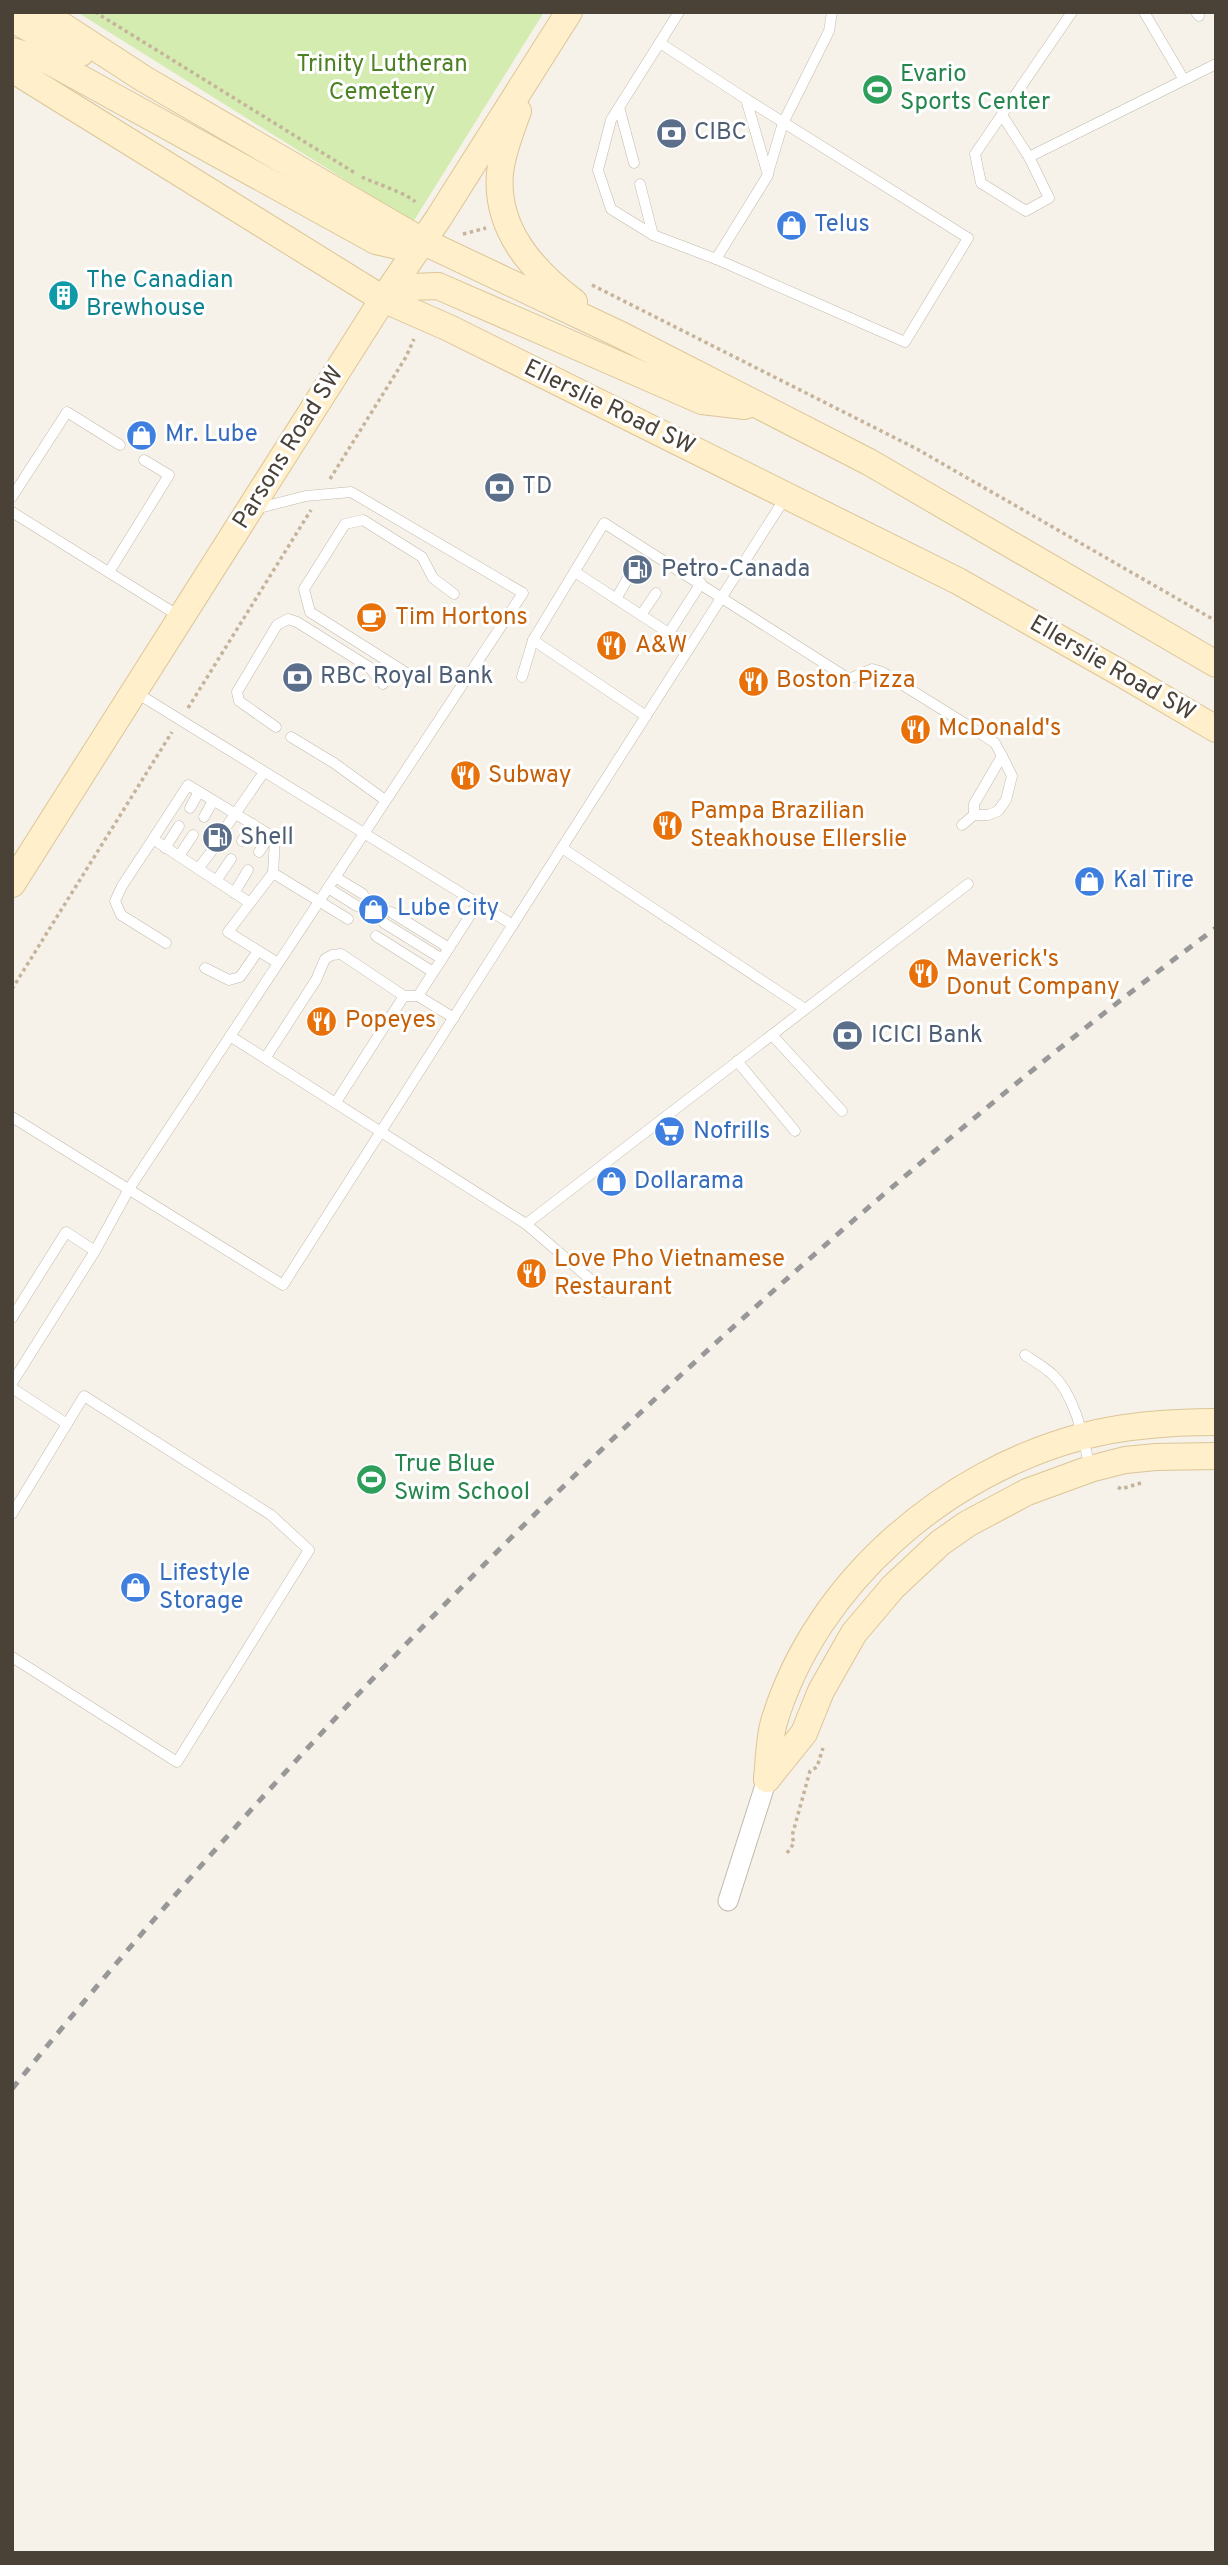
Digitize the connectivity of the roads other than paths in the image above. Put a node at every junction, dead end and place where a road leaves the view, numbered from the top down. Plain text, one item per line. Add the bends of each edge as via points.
1 (41, 12) edge
2 (569, 12) edge
3 (679, 12) edge
4 (832, 12) edge
5 (1072, 12) edge
6 (1144, 12) edge
7 (12, 19) edge
8 (660, 43) junction
9 (12, 51) edge
10 (536, 63) junction
11 (1216, 64) edge
12 (12, 69) edge
13 (144, 79) junction
14 (1184, 80) junction
15 (746, 99) junction
16 (619, 107) junction
17 (1002, 115) junction
18 (783, 123) junction
19 (1029, 157) junction
20 (634, 163) dead end
21 (768, 175) junction
22 (640, 184) dead end
23 (653, 235) junction
24 (422, 241) junction
25 (716, 259) junction
26 (383, 299) junction
27 (621, 335) junction
28 (764, 408) junction
29 (120, 445) dead end
30 (144, 460) dead end
31 (786, 496) junction
32 (12, 497) edge
33 (251, 510) junction
34 (12, 512) edge
35 (647, 550) junction
36 (640, 560) dead end
37 (674, 566) junction
38 (109, 572) junction
39 (575, 572) junction
40 (629, 576) dead end
41 (667, 577) dead end
42 (701, 583) junction
43 (656, 593) dead end
44 (454, 594) dead end
45 (722, 597) junction
46 (617, 599) junction
47 (641, 615) junction
48 (182, 618) junction
49 (669, 633) junction
50 (533, 640) junction
51 (691, 647) junction
52 (1216, 664) edge
53 (408, 674) dead end
54 (522, 677) dead end
55 (383, 684) dead end
56 (135, 692) junction
57 (646, 716) junction
58 (276, 727) dead end
59 (1216, 730) edge
60 (291, 737) dead end
61 (1002, 756) junction
62 (264, 772) junction
63 (199, 792) junction
64 (385, 800) junction
65 (213, 801) junction
66 (190, 808) dead end
67 (235, 814) junction
68 (974, 815) junction
69 (204, 817) dead end
70 (253, 824) junction
71 (962, 825) dead end
72 (179, 826) dead end
73 (224, 830) dead end
74 (363, 834) junction
75 (193, 835) dead end
76 (270, 835) junction
77 (153, 839) junction
78 (242, 841) dead end
79 (166, 848) junction
80 (214, 848) dead end
81 (562, 848) junction
82 (260, 852) dead end
83 (179, 856) junction
84 (231, 859) dead end
85 (198, 869) junction
86 (248, 870) dead end
87 (273, 873) junction
88 (335, 877) junction
89 (216, 881) junction
90 (12, 884) edge
91 (968, 884) dead end
92 (328, 888) junction
93 (234, 893) junction
94 (363, 894) dead end
95 (319, 901) junction
96 (250, 903) junction
97 (478, 904) junction
98 (357, 906) dead end
99 (391, 912) dead end
100 (348, 919) dead end
101 (384, 923) dead end
102 (513, 925) junction
103 (376, 936) dead end
104 (166, 943) dead end
105 (449, 948) junction
106 (258, 951) junction
107 (442, 959) junction
108 (278, 963) junction
109 (205, 968) dead end
110 (433, 972) junction
111 (404, 996) junction
112 (418, 996) junction
113 (805, 1009) junction
114 (454, 1018) junction
115 (772, 1035) junction
116 (230, 1036) junction
117 (266, 1057) junction
118 (737, 1062) junction
119 (337, 1102) junction
120 (842, 1111) dead end
121 (12, 1117) edge
122 (382, 1131) junction
123 (795, 1131) dead end
124 (129, 1189) junction
125 (526, 1224) junction
126 (95, 1251) junction
127 (605, 1292) dead end
128 (12, 1318) edge
129 (1025, 1355) dead end
130 (12, 1383) edge
131 (12, 1388) edge
132 (1216, 1422) edge
133 (67, 1424) junction
134 (1083, 1436) junction
135 (1216, 1456) edge
136 (1090, 1469) junction
137 (12, 1514) edge
138 (12, 1657) edge
139 (767, 1779) junction
140 (728, 1902) dead end

1 - 13 main road
2 - 10 main road, Parsons Road SW
3 - 8 lane
4 - 18 lane via 829,31
5 - 17 lane
6 - 14 lane
7 - 13 main road
8 - 15 lane
8 - 16 lane
9 - 24 main road via 49,61 376,241 398,246
10 - 24 main road, Parsons Road SW
10 - 27 main road via 500,173 506,223 532,266
11 - 14 lane
12 - 26 main road, Ellerslie Road SW
13 - 24 main road
14 - 19 lane
15 - 18 lane
15 - 21 lane
16 - 20 lane
16 - 23 lane via 598,170 611,209
17 - 19 lane
17 - 19 lane via 975,154 981,183 1026,211 1049,198
18 - 21 lane
18 - 25 lane via 968,238 905,342
21 - 25 lane
22 - 23 lane
23 - 25 lane
24 - 26 main road, Parsons Road SW
24 - 27 main road
26 - 28 main road via 409,287 438,286 702,401
26 - 31 main road, Ellerslie Road SW
26 - 33 main road, Parsons Road SW
27 - 28 main road
28 - 52 main road via 869,462
29 - 32 lane via 67,412
30 - 38 lane via 169,475
31 - 45 lane
31 - 59 main road, Ellerslie Road SW via 958,581
33 - 48 main road, Parsons Road SW
33 - 64 lane via 306,496 351,492 523,593
34 - 38 lane
35 - 36 lane
35 - 37 lane
35 - 39 lane via 604,523
37 - 41 lane
37 - 42 lane
38 - 48 lane
39 - 46 lane
39 - 50 lane
40 - 46 lane
42 - 45 lane
42 - 49 lane
43 - 47 lane
44 - 53 lane via 433,578 422,557 363,520 345,524 304,589 310,612
45 - 51 lane
45 - 61 lane via 849,679 872,669 882,672 995,743
46 - 47 lane
47 - 49 lane
48 - 56 main road, Parsons Road SW
49 - 51 lane
50 - 54 lane
50 - 57 lane
51 - 57 lane
55 - 58 lane via 369,667 288,620 277,625 236,692 239,701
56 - 62 lane
56 - 90 main road, Parsons Road SW
57 - 81 lane
60 - 64 lane
61 - 68 lane via 974,804
61 - 68 lane via 1012,776 1006,800 998,811
62 - 67 lane
62 - 74 lane
63 - 65 lane
63 - 66 lane
63 - 77 lane via 188,785
64 - 74 lane
65 - 67 lane
65 - 69 lane
67 - 70 lane
67 - 73 lane
68 - 71 lane
70 - 76 lane
70 - 78 lane
72 - 79 lane
74 - 88 lane
74 - 97 lane
75 - 83 lane
76 - 82 lane
76 - 87 lane via 275,838
77 - 79 lane
77 - 104 lane via 115,901 121,915
79 - 83 lane
80 - 85 lane
81 - 102 lane
81 - 113 lane
83 - 85 lane
84 - 89 lane
85 - 89 lane
86 - 93 lane
87 - 95 lane
87 - 96 lane
88 - 92 lane
88 - 94 lane
89 - 93 lane
91 - 113 lane
92 - 95 lane
92 - 98 lane
93 - 96 lane
95 - 100 lane
95 - 108 lane
96 - 106 lane via 228,932
97 - 102 lane
97 - 105 lane
99 - 105 lane
101 - 107 lane
102 - 114 lane
103 - 110 lane
105 - 107 lane
106 - 108 lane
106 - 109 lane via 240,977 229,980
107 - 110 lane
108 - 116 lane
110 - 112 lane
111 - 112 lane
111 - 117 lane via 341,954 332,955 325,959
111 - 119 lane
112 - 114 lane
113 - 115 lane
114 - 122 lane
115 - 118 lane
115 - 120 lane
116 - 117 lane
116 - 124 lane
117 - 119 lane
118 - 123 lane
118 - 125 lane
119 - 122 lane
121 - 124 lane
122 - 124 lane via 283,1285
122 - 125 lane
124 - 126 lane
125 - 127 lane
126 - 128 lane via 66,1232
126 - 130 lane
129 - 134 lane via 1053,1375 1068,1395
131 - 133 lane
132 - 134 main road
133 - 137 lane
133 - 138 lane via 83,1396 271,1516 309,1550 177,1762
134 - 136 lane
134 - 139 main road via 1004,1465 953,1493 873,1560 828,1614 792,1677 774,1724
135 - 136 main road via 1125,1460
136 - 139 main road via 1027,1492 967,1524 893,1587 854,1633 821,1691 804,1733
139 - 140 street

